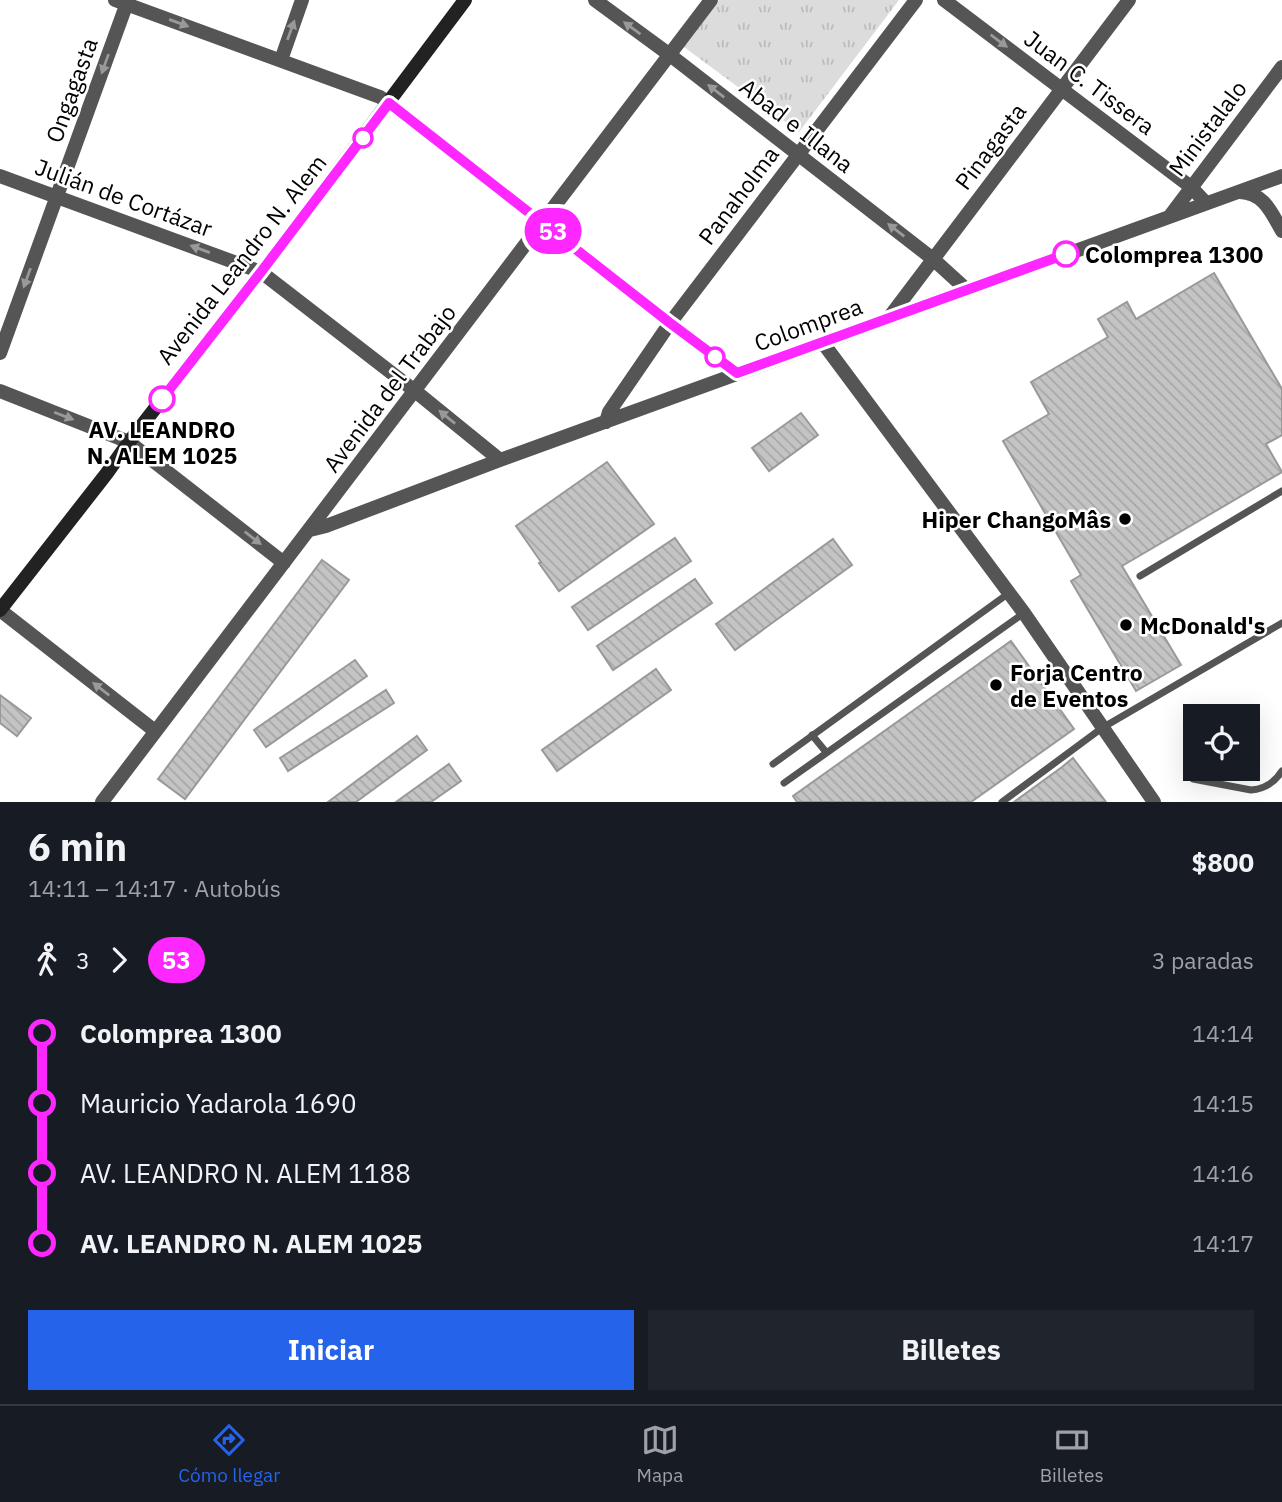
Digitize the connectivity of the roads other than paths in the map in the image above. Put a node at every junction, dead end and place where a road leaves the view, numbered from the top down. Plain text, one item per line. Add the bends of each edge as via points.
1 (302, 0) edge
2 (465, 0) edge
3 (595, 0) edge
4 (711, 0) edge
5 (916, 0) edge
6 (944, 0) edge
7 (1129, 0) edge
8 (123, 1) edge
9 (670, 55) junction
10 (281, 60) junction
11 (1282, 67) edge
12 (1062, 89) junction
13 (389, 103) junction
14 (798, 154) junction
15 (0, 176) edge
16 (1279, 177) edge
17 (1191, 187) junction
18 (1237, 192) junction
19 (57, 196) junction
20 (1265, 201) junction
21 (1206, 203) junction
22 (1169, 217) junction
23 (542, 223) junction
24 (1282, 231) edge
25 (933, 259) junction
26 (261, 272) junction
27 (967, 290) junction
28 (888, 319) junction
29 (670, 323) junction
30 (823, 343) junction
31 (0, 353) edge
32 (737, 373) junction
33 (0, 391) edge
34 (415, 391) junction
35 (606, 422) junction
36 (129, 442) junction
37 (500, 460) junction
38 (1282, 491) edge
39 (310, 530) junction
40 (284, 563) junction
41 (1140, 576) dead end
42 (1009, 593) junction
43 (0, 610) edge
44 (1024, 613) junction
45 (1282, 623) edge
46 (1102, 728) junction
47 (155, 731) junction
48 (812, 736) junction
49 (826, 752) junction
50 (773, 764) dead end
51 (1282, 771) edge
52 (1204, 781) edge
53 (783, 783) dead end
54 (102, 802) edge
55 (1002, 802) edge
56 (1154, 802) edge

10 -> 1 street
2 - 13 main road, Avenida Leandro N. Alem
9 -> 3 street, Abad e Illana
4 - 9 street, Avenida del Trabajo
5 - 14 street, Panaholma
6 -> 12 street, Juan C. Tissera
7 - 12 street, Pinagasta
8 -> 10 street
8 -> 19 street, Ongagasta
14 -> 9 street, Abad e Illana
9 - 23 street, Avenida del Trabajo
10 - 13 street
11 - 17 street, Ministalalo
12 - 17 street, Juan C. Tissera
12 - 25 street, Pinagasta
13 - 23 street
13 - 26 main road, Avenida Leandro N. Alem
25 -> 14 street, Abad e Illana
14 - 29 street, Panaholma
15 - 19 street, Julián de Cortázar
16 - 18 street, Colomprea
16 - 20 street via 1267,190
17 - 21 street, Juan C. Tissera
17 - 22 street, Ministalalo
18 - 20 street via 1249,192
18 - 21 street, Colomprea
26 -> 19 street, Julián de Cortázar
19 -> 31 street, Ongagasta
20 - 24 street
21 - 22 street, Colomprea
22 - 27 street, Colomprea
23 - 29 street
23 - 34 street, Avenida del Trabajo
25 - 27 street, Abad e Illana
25 - 28 street, Pinagasta
26 - 34 street, Julián de Cortázar
26 - 36 main road, Avenida Leandro N. Alem
27 - 28 street, Colomprea
28 - 30 street, Colomprea
29 - 32 street
29 - 35 street, Panaholma via 608,412
30 - 32 street, Colomprea
30 - 42 street
32 - 35 street, Colomprea
33 -> 36 street
37 -> 34 street, Julián de Cortázar
34 - 39 street, Avenida del Trabajo
35 - 37 street, Colomprea
36 -> 40 street
36 - 43 main road, Avenida Leandro N. Alem
37 - 39 street, Colomprea
38 - 41 lane
39 - 40 street, Avenida del Trabajo
40 - 47 street, Avenida del Trabajo
42 - 44 street
42 - 48 lane
47 -> 43 street
44 - 46 street
44 - 49 lane
45 - 46 lane
46 - 55 lane
46 - 56 street
47 - 54 street, Avenida del Trabajo
48 - 49 lane
48 - 50 lane
49 - 53 lane
51 - 52 lane via 1260,789

